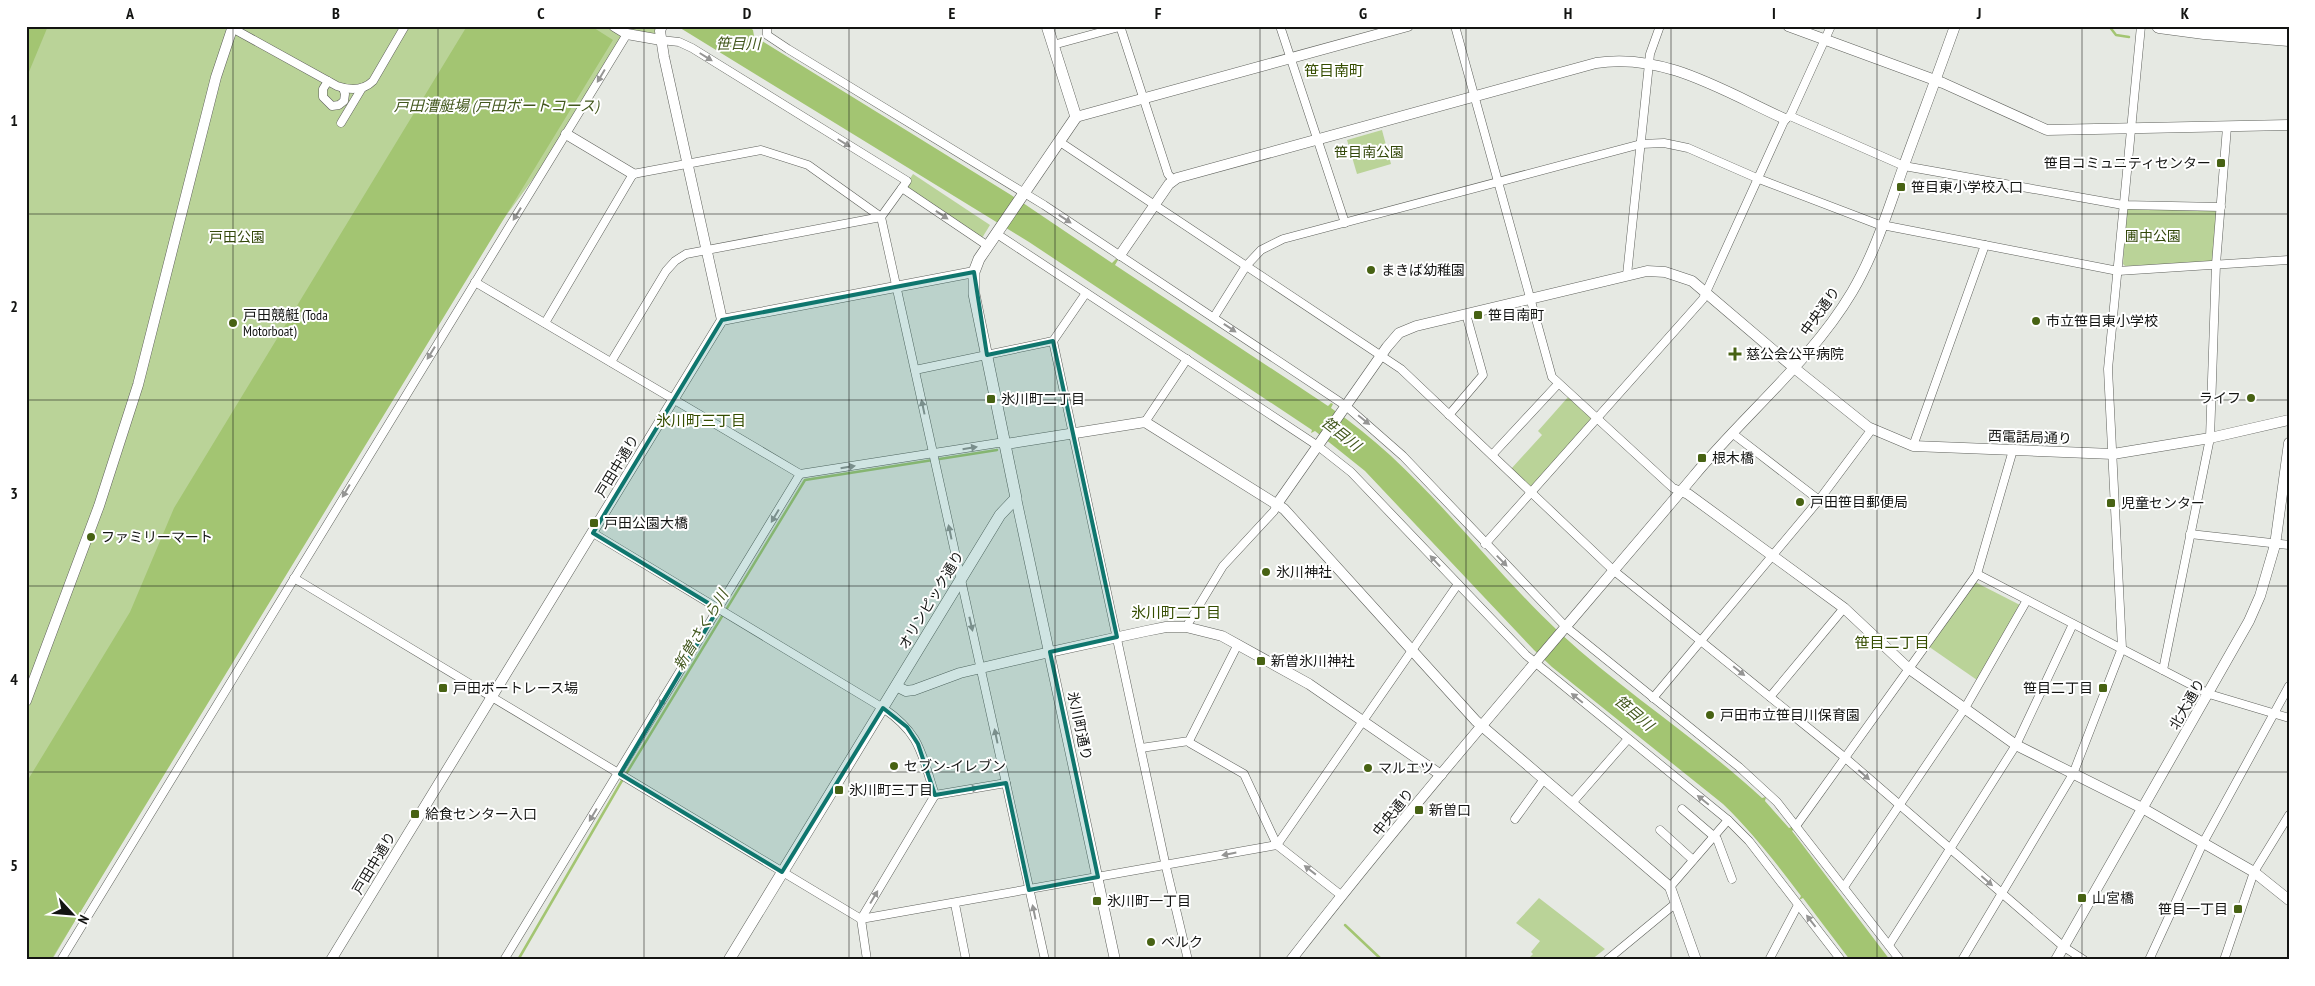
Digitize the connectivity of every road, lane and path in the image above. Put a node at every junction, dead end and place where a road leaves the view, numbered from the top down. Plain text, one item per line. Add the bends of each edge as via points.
1 (405, 26) edge
2 (614, 26) edge
3 (662, 26) edge
4 (767, 26) edge
5 (1047, 26) edge
6 (1121, 26) edge
7 (1280, 26) edge
8 (1408, 26) edge
9 (1455, 26) edge
10 (1660, 26) edge
11 (1788, 26) edge
12 (1831, 26) edge
13 (1955, 26) edge
14 (2141, 26) edge
15 (2159, 26) edge
16 (2248, 26) edge
17 (233, 27) edge
18 (2188, 28) edge
19 (2289, 28) edge
20 (627, 34) junction
21 (2289, 39) edge
22 (662, 40) junction
23 (1825, 40) junction
24 (1053, 45) junction
25 (1290, 58) junction
26 (1649, 63) junction
27 (1936, 80) junction
28 (328, 81) junction
29 (343, 88) junction
30 (362, 88) junction
31 (1474, 96) junction
32 (1144, 98) junction
33 (1076, 117) junction
34 (1788, 117) junction
35 (341, 123) dead end
36 (2289, 125) edge
37 (2227, 126) junction
38 (2131, 129) junction
39 (566, 134) junction
40 (1317, 139) junction
41 (1060, 142) junction
42 (1641, 144) junction
43 (687, 163) junction
44 (1904, 166) junction
45 (632, 174) junction
46 (1759, 178) junction
47 (1173, 180) junction
48 (1498, 183) junction
49 (904, 184) junction
50 (1022, 196) junction
51 (1154, 204) junction
52 (2123, 205) junction
53 (2221, 207) junction
54 (881, 217) junction
55 (1345, 223) junction
56 (1883, 225) junction
57 (998, 232) junction
58 (1985, 245) junction
59 (988, 246) junction
60 (706, 250) junction
61 (1120, 255) junction
62 (2289, 260) edge
63 (2216, 264) junction
64 (1246, 266) junction
65 (2118, 270) junction
66 (974, 272) junction
67 (1627, 275) junction
68 (475, 282) junction
69 (897, 287) junction
70 (1086, 293) junction
71 (1707, 294) junction
72 (1529, 299) junction
73 (1466, 314) junction
74 (1214, 317) junction
75 (722, 320) junction
76 (545, 323) junction
77 (1053, 341) junction
78 (987, 354) junction
79 (1381, 355) junction
80 (1187, 359) junction
81 (611, 362) junction
82 (1793, 367) junction
83 (915, 370) junction
84 (1558, 384) junction
85 (674, 399) junction
86 (1345, 408) junction
87 (1449, 415) junction
88 (1597, 419) junction
89 (2289, 420) edge
90 (1146, 422) junction
91 (1872, 429) junction
92 (1732, 432) junction
93 (1072, 434) junction
94 (2210, 438) junction
95 (2289, 443) edge
96 (1006, 444) junction
97 (1319, 445) junction
98 (1913, 446) junction
99 (2013, 450) junction
100 (933, 454) junction
101 (2113, 454) junction
102 (1492, 455) junction
103 (800, 474) junction
104 (1531, 492) junction
105 (1681, 492) junction
106 (1016, 498) junction
107 (1819, 500) junction
108 (1277, 504) junction
109 (593, 534) junction
110 (2190, 534) junction
111 (1485, 544) junction
112 (2275, 545) junction
113 (2289, 545) edge
114 (1772, 555) junction
115 (1613, 570) junction
116 (1978, 574) junction
117 (294, 578) junction
118 (961, 579) junction
119 (1458, 584) junction
120 (2027, 600) junction
121 (1844, 608) junction
122 (719, 610) junction
123 (2073, 624) junction
124 (1186, 627) junction
125 (1565, 628) junction
126 (1117, 637) junction
127 (1702, 640) junction
128 (1238, 644) junction
129 (2122, 648) junction
130 (1412, 650) junction
131 (1050, 652) junction
132 (1535, 662) junction
133 (981, 668) junction
134 (1908, 668) junction
135 (2163, 670) junction
136 (896, 686) junction
137 (2289, 686) edge
138 (2209, 694) junction
139 (492, 697) junction
140 (1770, 697) junction
141 (1653, 698) junction
142 (26, 701) edge
143 (882, 708) junction
144 (1965, 708) junction
145 (2274, 712) junction
146 (2289, 718) edge
147 (1362, 722) junction
148 (1482, 726) junction
149 (1628, 739) junction
150 (1189, 741) junction
151 (2016, 745) junction
152 (1141, 748) junction
153 (1844, 758) junction
154 (619, 773) junction
155 (2073, 774) junction
156 (1441, 775) junction
157 (1544, 779) junction
158 (1006, 783) junction
159 (935, 795) junction
160 (1572, 803) junction
161 (1900, 806) junction
162 (1682, 809) dead end
163 (2144, 809) junction
164 (2289, 815) edge
165 (1515, 819) dead end
166 (1728, 820) junction
167 (1796, 826) junction
168 (1660, 830) dead end
169 (1714, 836) junction
170 (2203, 843) junction
171 (1277, 845) junction
172 (1950, 849) junction
173 (1693, 860) junction
174 (1166, 867) junction
175 (782, 872) junction
176 (2254, 872) junction
177 (1098, 877) junction
178 (1732, 879) dead end
179 (1670, 887) junction
180 (1844, 887) junction
181 (1029, 890) junction
182 (2002, 894) junction
183 (1342, 896) junction
184 (2289, 900) edge
185 (1676, 903) junction
186 (955, 904) junction
187 (1798, 905) junction
188 (861, 919) junction
189 (1889, 945) junction
190 (2064, 947) junction
191 (61, 960) edge
192 (331, 960) edge
193 (504, 960) edge
194 (729, 960) edge
195 (867, 960) edge
196 (966, 960) edge
197 (1045, 960) edge
198 (1115, 960) edge
199 (1188, 960) edge
200 (1291, 960) edge
201 (1607, 960) edge
202 (1696, 960) edge
203 (1769, 960) edge
204 (1841, 960) edge
205 (1900, 960) edge
206 (1962, 960) edge
207 (2056, 960) edge
208 (2084, 960) edge
209 (2149, 960) edge
210 (2224, 960) edge

1 - 30 street via 373,81
2 - 20 street
3 - 22 street
4 - 50 street via 768,35 788,49
5 - 24 main road
6 - 24 street
6 - 32 street
7 - 25 street
8 - 25 street
9 - 31 street
10 - 26 street
11 - 23 street
12 - 23 street
13 - 27 street, 中央通り
14 - 38 street
15 - 18 highway
16 - 19 highway
17 - 28 street
17 - 142 street via 216,77 138,385 99,506
18 - 21 highway
20 - 22 street
20 -> 39 street
22 - 43 street
22 -> 49 street via 692,48
23 - 27 street
23 - 34 street
24 - 33 main road
25 - 32 street
25 - 40 street
26 - 31 street via 1622,60 1596,63
26 - 34 street via 1678,71
26 - 42 street
27 - 38 street via 2048,130
27 - 44 street, 中央通り
28 - 29 street
28 - 29 street via 323,97 332,106 344,101
29 - 30 street
30 - 35 street
31 - 40 street
31 - 48 street
32 - 33 street
32 - 47 street via 1168,174
33 - 41 main road
34 - 44 street
34 - 46 street
36 - 37 street
37 - 38 street
37 - 53 street
38 - 52 street
39 - 45 street
39 -> 68 street
40 - 47 street
40 - 55 street
41 - 50 main road
41 - 51 street
42 - 46 street via 1664,143 1688,148
42 - 48 street
42 - 67 street
43 - 45 street
43 - 54 street via 760,150 808,165
43 - 60 street
44 - 52 street
44 - 56 street, 中央通り
45 - 76 street
46 - 56 street
46 - 71 street
47 - 51 street
48 - 55 street
48 - 72 street
49 - 54 street
49 -> 59 street
50 - 57 main road
50 -> 61 street via 1044,205
51 - 61 street
51 - 64 street
52 - 53 street
52 - 65 street
53 - 63 street
54 - 60 street
54 - 69 street
55 - 64 street via 1283,239 1261,250
56 - 58 street
56 - 82 street, 中央通り via 1870,258 1844,304 1824,333
57 - 59 main road
57 - 70 street
58 - 65 street
58 - 98 street
59 - 66 main road
60 - 75 street
60 - 81 street via 686,254 666,271
61 - 74 street
62 - 63 street
63 - 65 street
63 - 94 street
64 - 74 street
64 - 79 street
65 - 101 street via 2108,368
66 - 69 street
66 - 78 main road via 973,289
67 - 71 street, 西電話局通り via 1666,272 1692,282
67 - 72 street, 西電話局通り
68 - 76 street
68 -> 117 street
69 - 75 street
69 - 83 street
70 - 77 street
70 - 80 street
71 - 82 street, 西電話局通り
71 - 88 street
72 - 73 street, 西電話局通り
72 - 84 street via 1552,376
73 - 79 street, 西電話局通り via 1408,329 1392,339
73 - 87 street via 1483,375
74 -> 86 street
75 - 85 street, 戸田中通り
76 - 81 street
77 - 78 street
77 - 93 street
78 - 83 street
78 - 96 main road
79 - 86 street, 西電話局通り
79 - 87 street via 1401,369
80 - 90 street
80 - 97 street
81 - 85 street
82 - 91 street, 西電話局通り
82 - 92 street, 中央通り
100 -> 83 street
84 - 88 street
84 - 102 street
85 - 103 street
85 - 109 street, 戸田中通り
86 - 97 street, 西電話局通り
86 -> 111 street via 1403,456
87 - 102 street
88 - 104 street
88 - 105 street
89 - 94 street, 西電話局通り
90 - 93 street
90 - 108 street
91 - 98 street, 西電話局通り
91 - 107 street
92 - 105 street, 中央通り
92 - 107 street
93 - 96 street
93 - 126 street
94 - 101 street, 西電話局通り
94 - 110 street
95 - 112 street, 北大通り
100 -> 96 street
96 - 106 main road
97 - 108 street, 西電話局通り
119 -> 97 street via 1351,472
98 - 99 street, 西電話局通り
99 - 101 street, 西電話局通り
99 - 116 street
103 -> 100 street
118 -> 100 street
101 - 129 street
102 - 104 street
103 -> 122 street
104 - 111 street
104 - 115 street
105 - 114 street
105 - 115 street, 中央通り
106 - 118 main road, オリンピック通り via 1000,516
106 - 131 street, 氷川町通り
107 - 114 street
108 - 124 street via 1274,512 1223,566
108 - 130 street
109 - 122 street
109 - 139 street, 戸田中通り
110 - 112 street
110 - 135 street
111 -> 125 street
112 - 113 street
112 - 138 street, 北大通り via 2250,621
114 - 121 street
114 - 127 street
115 - 125 street, 中央通り
115 - 127 street
116 - 120 street
116 - 134 street
117 - 139 street
117 - 191 street
118 -> 133 street
118 - 136 main road, オリンピック通り
119 - 130 street
119 - 132 street
120 - 123 street
120 - 144 street
121 - 134 street
121 - 140 street
122 - 143 street
122 -> 154 street
123 - 129 street
123 - 151 street
124 - 126 street via 1166,627
124 - 128 street via 1206,630
125 - 132 street
125 - 141 street
126 - 131 street
126 - 152 street
127 -> 140 street
127 - 141 street
128 - 147 street via 1309,684
128 - 150 street
129 - 135 street
129 - 155 street
130 - 147 street
130 - 148 street
131 - 133 street
131 - 177 street, 氷川町通り
132 - 148 street, 中央通り
149 -> 132 street
133 - 136 street via 914,690 906,691
158 -> 133 street
134 - 144 street
134 - 153 street
135 - 138 street
136 - 143 main road, オリンピック通り
137 - 145 street
138 - 145 street
138 - 163 street, 北大通り
139 - 154 street
139 - 192 street, 戸田中通り
140 - 153 street
141 - 167 street via 1739,767 1777,802
143 - 159 street via 913,735
143 - 175 main road, オリンピック通り
144 - 151 street
144 - 161 street
145 - 146 street
145 - 170 street
147 - 156 street
147 - 171 street
148 - 156 street, 中央通り
148 - 157 street
149 - 160 street
166 -> 149 street
150 - 152 street
150 - 171 street via 1244,774
151 - 155 street
151 - 172 street
152 - 174 street
153 -> 161 street
153 - 167 street
154 - 175 street
154 -> 193 street
155 - 163 street
155 - 182 street
156 - 183 street, 中央通り
157 - 160 street
157 - 165 street
159 -> 158 street
158 - 181 street
188 -> 159 street
160 - 179 street
161 - 172 street
161 - 180 street
162 - 169 street
163 - 170 street
163 - 190 street, 北大通り
164 - 176 street
166 - 169 street
166 - 187 street via 1749,840
167 - 180 street
168 - 173 street
169 - 173 street
169 - 178 street
170 - 176 street
170 - 209 street
171 -> 174 street
183 -> 171 street
172 -> 182 street
172 - 189 street
173 - 179 street
174 - 177 street
174 - 199 street
175 - 188 street
175 - 194 main road, オリンピック通り
176 - 184 street
176 - 210 street
177 - 181 street
177 - 198 street, 氷川町通り
179 - 185 street
180 - 189 street
181 - 186 street
197 -> 181 street
182 - 190 street
182 - 206 street
183 - 200 street, 中央通り
185 - 201 street
185 - 202 street
186 - 188 street
186 - 196 street
187 - 203 street
204 -> 187 street
188 - 195 street
189 - 205 street
190 - 207 street, 北大通り
190 - 208 street

